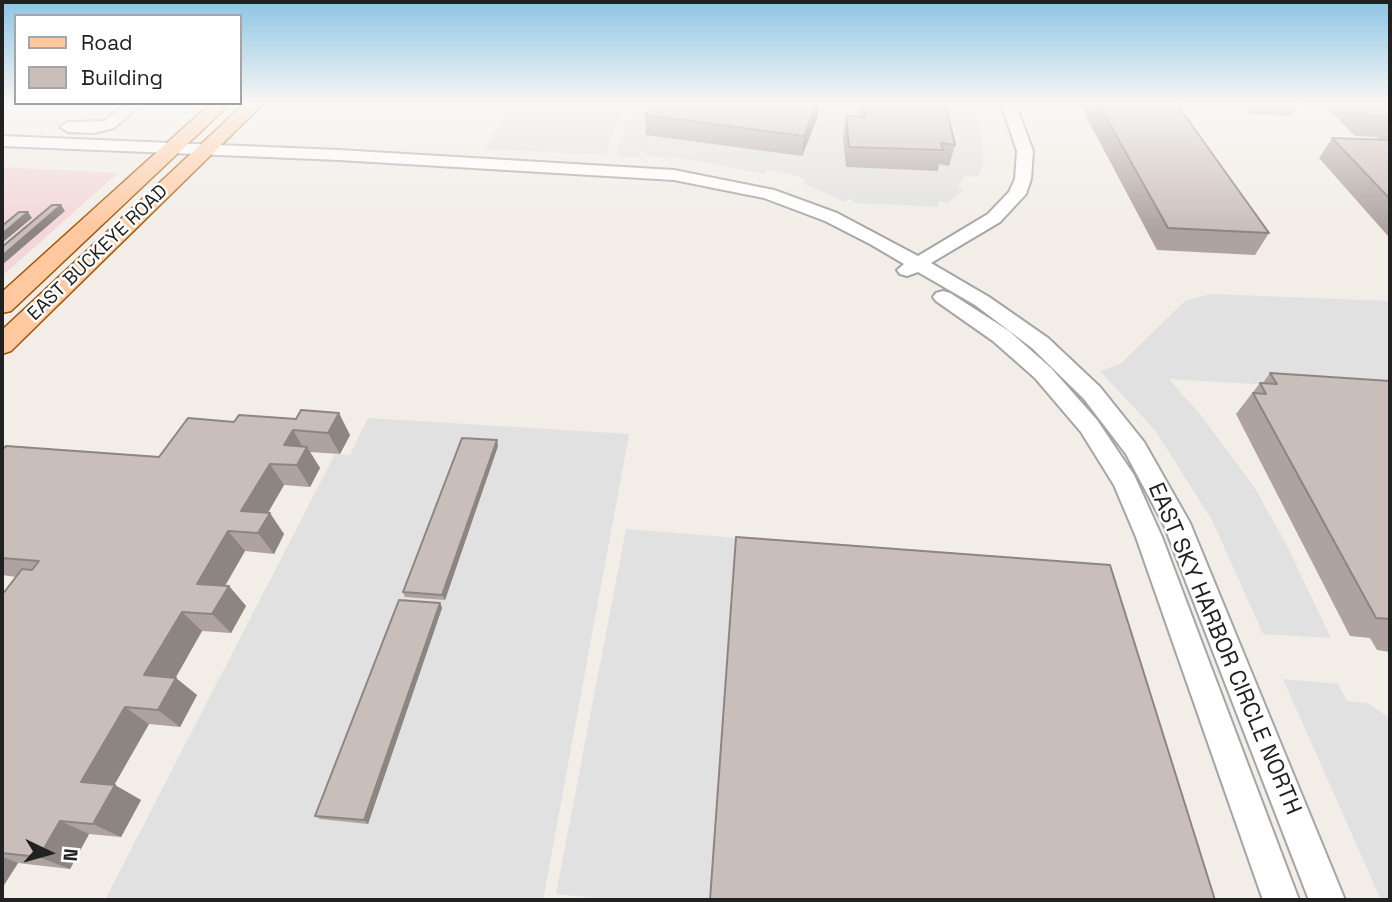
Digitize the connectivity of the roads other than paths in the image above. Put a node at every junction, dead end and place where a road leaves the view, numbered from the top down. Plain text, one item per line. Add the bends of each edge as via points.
1 (50, 145) edge
2 (176, 145) edge
3 (211, 145) edge
4 (1023, 145) edge
5 (2, 155) edge
6 (165, 155) junction
7 (199, 156) junction
8 (910, 268) junction
9 (2, 305) edge
10 (1001, 336) junction
11 (2, 345) edge
12 (1078, 378) junction
13 (1282, 900) edge
14 (1327, 900) edge

1 - 6 street
2 - 6 main road, EAST BUCKEYE ROAD
3 - 7 main road, EAST BUCKEYE ROAD
4 - 8 street via 1023,179 1017,194 994,218
5 - 6 street
6 - 7 street, EAST SKY HARBOR CIRCLE NORTH
6 - 9 main road, EAST BUCKEYE ROAD
7 - 8 street, EAST SKY HARBOR CIRCLE NORTH via 678,187 792,216
7 - 11 main road, EAST BUCKEYE ROAD
8 - 10 street, EAST SKY HARBOR CIRCLE NORTH
8 - 12 street, EAST SKY HARBOR CIRCLE NORTH via 1003,315
10 - 12 street
10 - 13 street, EAST SKY HARBOR CIRCLE NORTH via 1043,373 1089,426 1136,504
12 - 14 street, EAST SKY HARBOR CIRCLE NORTH via 1135,448 1168,504

